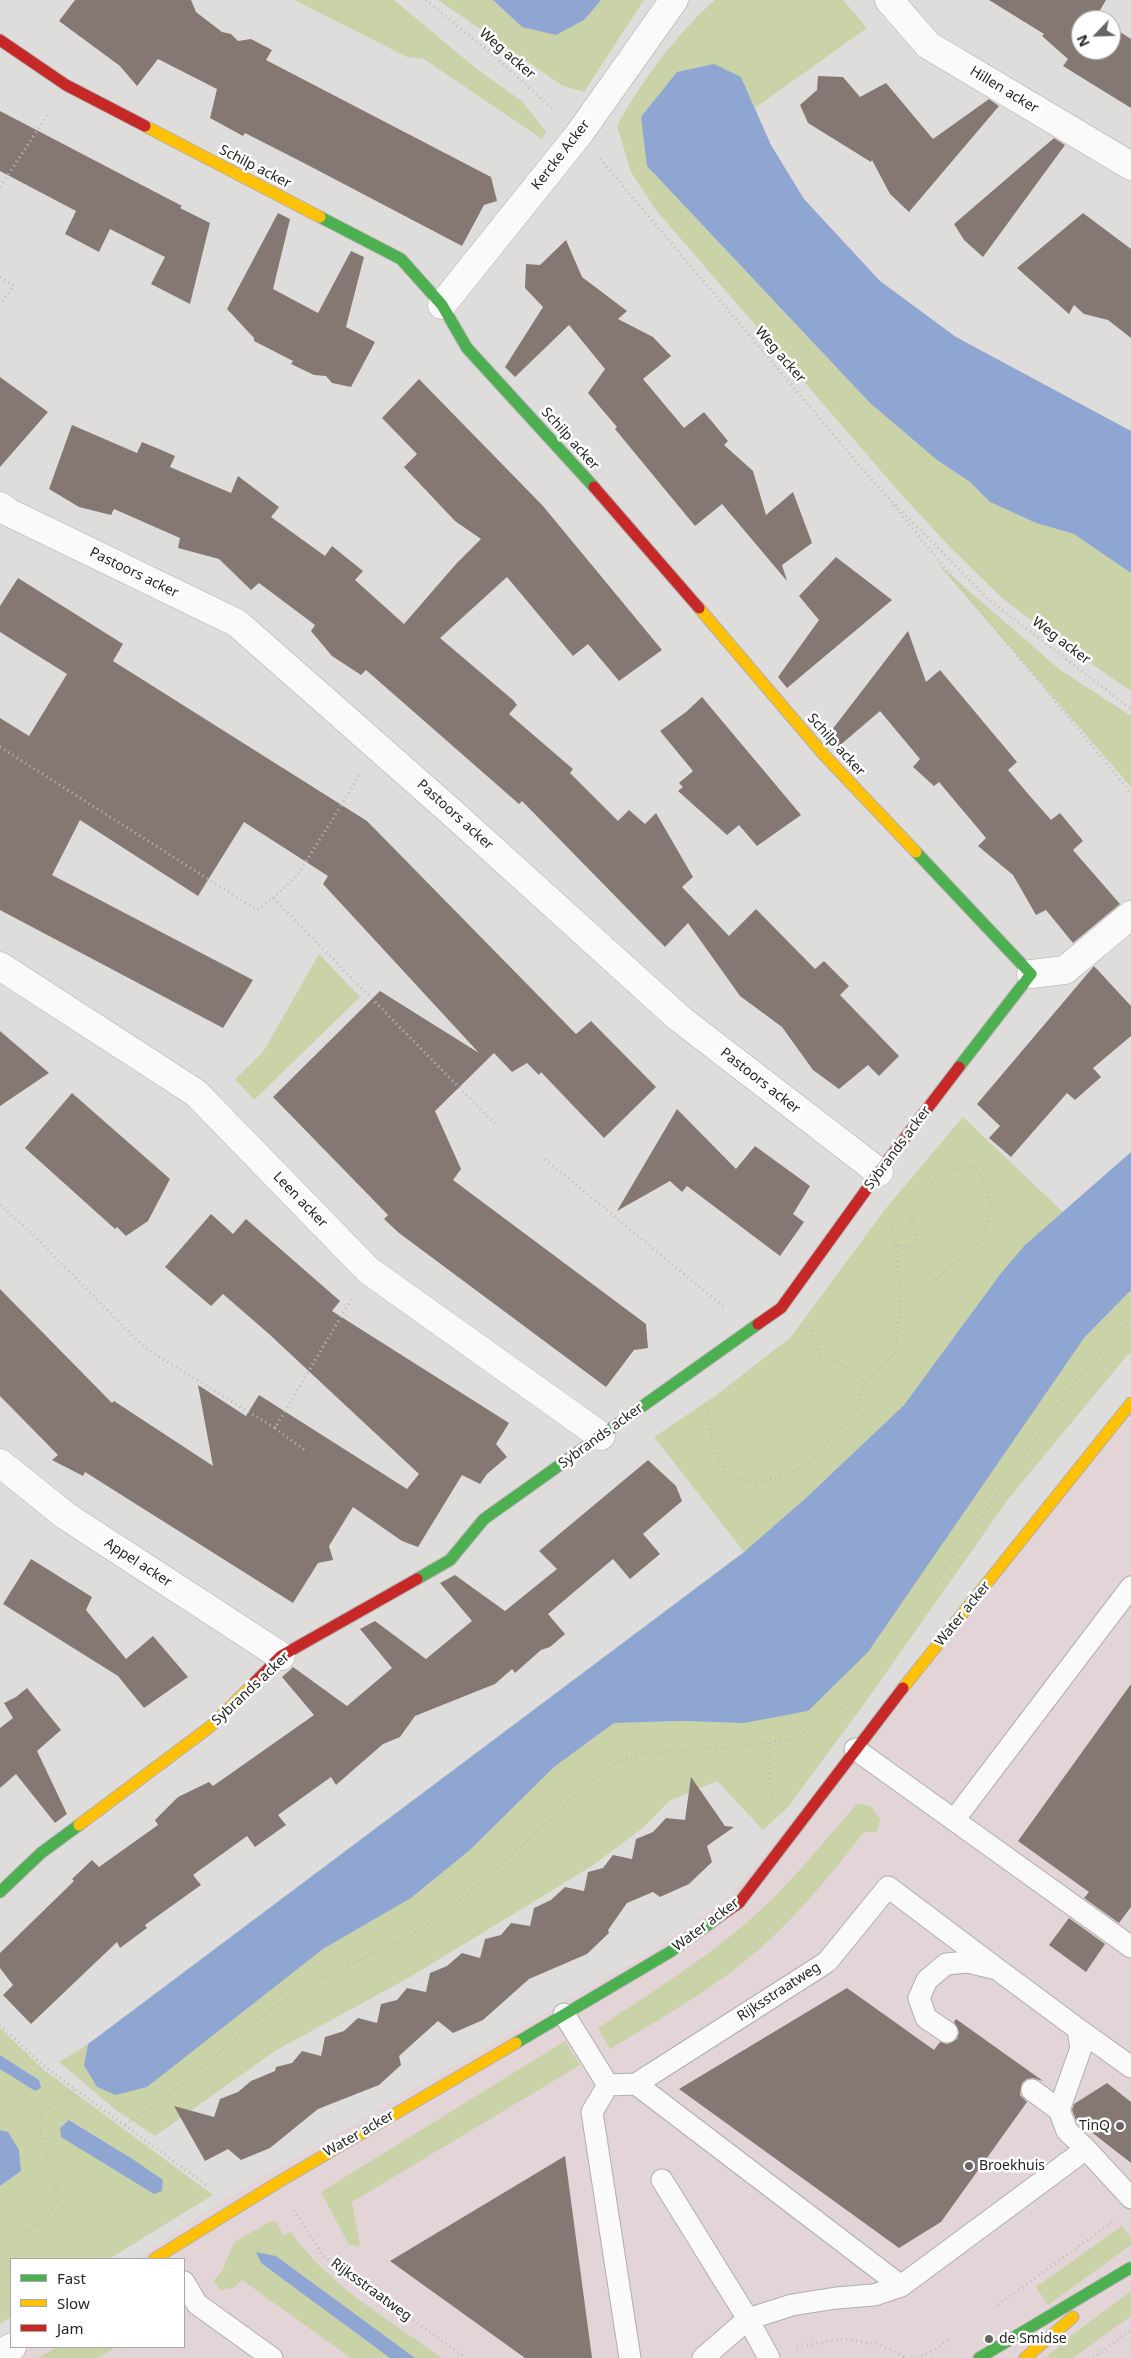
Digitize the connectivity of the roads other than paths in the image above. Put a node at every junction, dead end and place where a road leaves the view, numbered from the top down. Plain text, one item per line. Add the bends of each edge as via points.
1 (674, 0) edge
2 (889, 0) edge
3 (0, 40) edge
4 (1131, 166) edge
5 (442, 305) junction
6 (0, 506) edge
7 (1131, 915) edge
8 (0, 966) edge
9 (1031, 974) junction
10 (879, 1172) junction
11 (1131, 1403) edge
12 (601, 1436) junction
13 (0, 1464) edge
14 (1131, 1587) edge
15 (281, 1656) junction
16 (855, 1749) junction
17 (954, 1820) junction
18 (0, 1892) edge
19 (1131, 1947) edge
20 (997, 1969) junction
21 (564, 2014) junction
22 (1078, 2029) junction
23 (947, 2032) dead end
24 (1131, 2067) edge
25 (636, 2084) junction
26 (608, 2085) junction
27 (1032, 2090) dead end
28 (1059, 2110) junction
29 (1086, 2149) junction
30 (662, 2180) dead end
31 (1131, 2198) edge
32 (164, 2257) edge
33 (1131, 2268) edge
34 (185, 2284) edge
35 (901, 2286) junction
36 (748, 2319) junction
37 (272, 2358) edge
38 (630, 2358) edge
39 (703, 2358) edge
40 (768, 2358) edge
41 (979, 2358) edge
42 (1025, 2358) edge

1 - 5 street, Kercke Acker via 579,134
2 - 4 street, Hillen acker via 928,45
3 - 5 street, Schilp acker via 66,85 401,260
5 - 9 street, Schilp acker via 467,348 636,534 824,755
6 - 10 street, Pastoors acker via 237,623 679,1018
7 - 9 street via 1065,970
8 - 12 street, Leen acker via 196,1093 368,1270
9 - 10 street, Sybrands acker
10 - 12 street, Sybrands acker via 781,1308
11 - 16 street, Water acker
12 - 15 street, Sybrands acker via 484,1519 450,1560
13 - 15 street, Appel acker via 66,1516
14 - 17 lane
15 - 18 street, Sybrands acker via 211,1726 41,1853
16 - 17 lane
16 - 21 street, Water acker via 739,1903 670,1952
17 - 19 lane
20 - 22 lane, Rijksstraatweg
20 - 23 lane, Rijksstraatweg via 968,1962 946,1964 927,1980 919,1998 926,2018
20 - 25 lane, Rijksstraatweg via 888,1886 827,1962
21 - 26 lane
21 - 32 street, Water acker via 276,2183
22 - 24 lane, Rijksstraatweg
22 - 28 lane via 1080,2048
25 - 26 lane
25 - 35 lane
26 - 38 lane via 592,2112
27 - 28 lane
28 - 29 lane via 1067,2131
29 - 31 lane
29 - 35 lane
30 - 36 lane
33 - 41 street
33 - 42 street
34 - 37 lane via 196,2304
35 - 36 lane via 874,2295 792,2305
36 - 39 lane
36 - 40 lane

